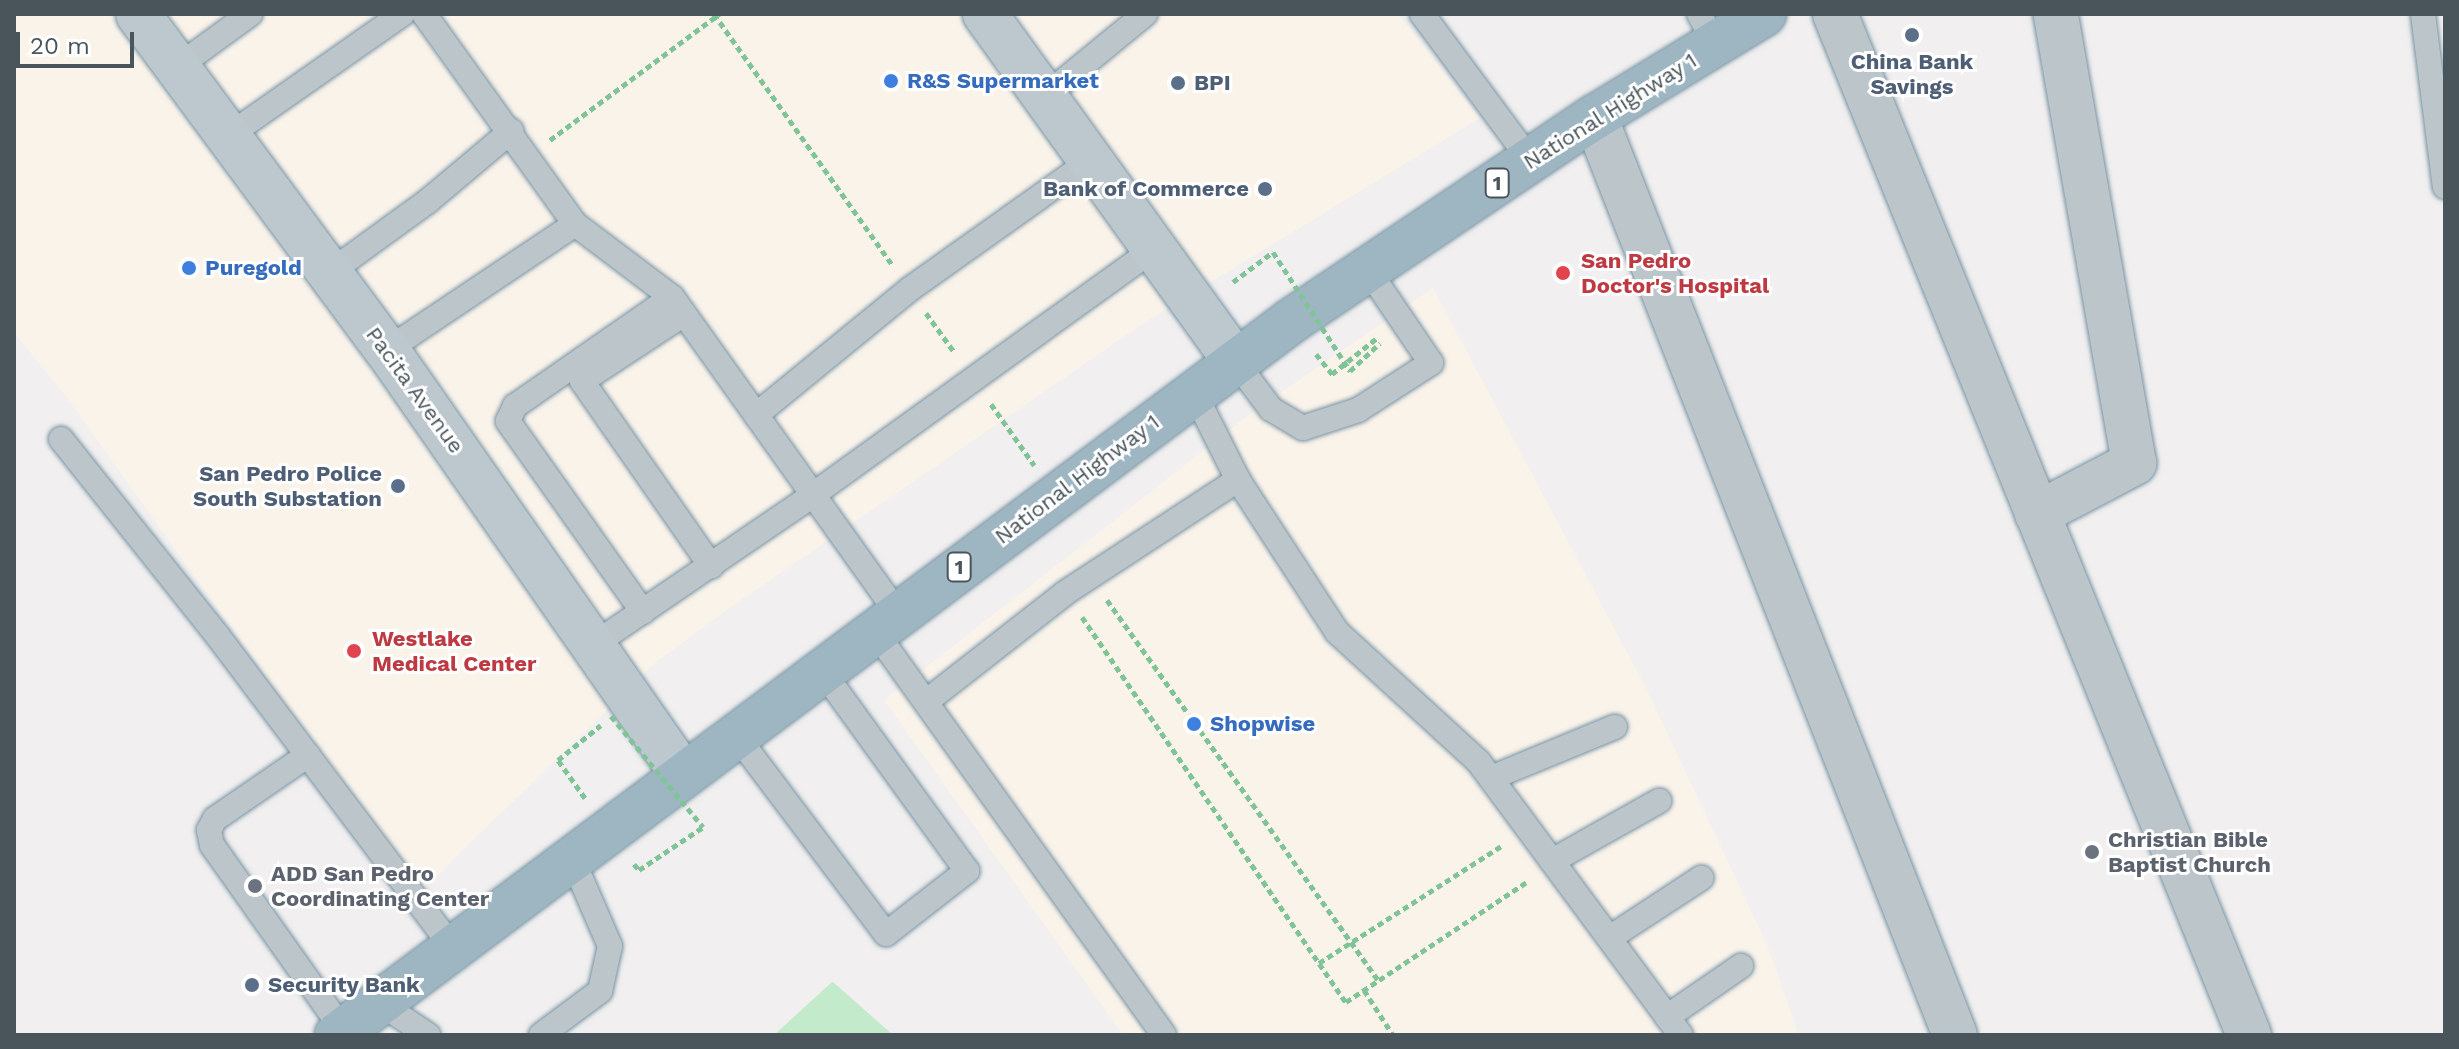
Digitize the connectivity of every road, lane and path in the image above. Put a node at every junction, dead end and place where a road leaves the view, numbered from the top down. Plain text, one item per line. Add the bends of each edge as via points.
1 (138, 14) edge
2 (250, 14) edge
3 (402, 14) edge
4 (424, 14) edge
5 (985, 14) edge
6 (1145, 14) edge
7 (1422, 14) edge
8 (1764, 14) edge
9 (1835, 14) edge
10 (2056, 14) edge
11 (2423, 14) edge
12 (716, 15) edge
13 (1707, 30) edge
14 (176, 68) junction
15 (1044, 97) junction
16 (1595, 117) junction
17 (511, 131) junction
18 (228, 136) junction
19 (529, 158) junction
20 (1530, 160) junction
21 (1090, 161) junction
22 (2445, 187) edge
23 (575, 224) junction
24 (1154, 249) junction
25 (1368, 270) junction
26 (329, 273) junction
27 (910, 289) junction
28 (678, 305) junction
29 (1270, 336) junction
30 (387, 350) junction
31 (1235, 361) junction
32 (1332, 374) dead end
33 (973, 378) junction
34 (1194, 392) junction
35 (756, 415) junction
36 (61, 439) dead end
37 (1238, 480) junction
38 (1055, 495) junction
39 (810, 497) junction
40 (2037, 514) junction
41 (711, 566) junction
42 (1089, 576) junction
43 (1065, 593) junction
44 (643, 612) junction
45 (886, 621) junction
46 (596, 643) junction
47 (821, 669) junction
48 (927, 701) junction
49 (1615, 727) dead end
50 (736, 735) junction
51 (308, 755) junction
52 (558, 760) dead end
53 (682, 773) junction
54 (1491, 778) junction
55 (1659, 801) dead end
56 (1527, 825) junction
57 (572, 858) junction
58 (1552, 861) junction
59 (639, 870) dead end
60 (1701, 878) dead end
61 (1611, 937) junction
62 (1351, 942) junction
63 (453, 948) junction
64 (1319, 963) junction
65 (1741, 966) dead end
66 (1378, 980) junction
67 (1364, 990) junction
68 (380, 1003) junction
69 (1674, 1026) edge
70 (340, 1032) edge
71 (428, 1035) edge
72 (541, 1035) edge
73 (1164, 1035) edge
74 (1393, 1035) edge
75 (1955, 1035) edge
76 (2249, 1035) edge

1 - 14 main road, Pacita Avenue
2 - 14 lane
3 - 18 lane
4 - 17 lane
5 - 15 main road
6 - 15 lane
7 - 20 lane
8 - 13 highway, National Highway 1 / 1
9 - 40 street
10 - 40 street via 2134,463
11 - 22 lane
12 - 19 path via 585,110
12 - 27 path
13 - 16 highway, National Highway 1 / 1
14 - 18 main road, Pacita Avenue
15 - 21 main road
16 - 20 highway, National Highway 1 / 1
16 - 75 street
17 - 19 lane
17 - 26 lane via 428,201
18 - 26 main road, Pacita Avenue
19 - 23 lane
20 - 25 highway, National Highway 1 / 1
21 - 24 main road
21 - 27 lane
23 - 28 lane
23 - 30 lane
24 - 31 main road
24 - 33 lane
25 - 29 highway, National Highway 1 / 1
25 - 31 lane via 1431,363 1358,410 1303,428 1271,409
26 - 30 main road, Pacita Avenue
27 - 33 path
27 - 35 lane
28 - 35 lane
28 - 41 lane via 582,381
28 - 44 lane via 515,406 508,421
29 - 31 highway, National Highway 1 / 1
29 - 32 path, bridge via 1231,280 1273,252 1350,371 1381,345 1377,338
30 - 46 main road, Pacita Avenue
31 - 34 highway, National Highway 1 / 1
33 - 38 path
33 - 39 lane
34 - 37 lane
34 - 38 highway, National Highway 1 / 1
35 - 39 lane
36 - 51 lane
37 - 42 lane
37 - 54 lane via 1337,632
38 - 45 highway, National Highway 1 / 1
39 - 41 lane
39 - 45 lane
40 - 76 street
41 - 44 lane
42 - 43 lane
42 - 62 path
43 - 48 lane
43 - 64 path
44 - 46 lane
45 - 47 highway, National Highway 1 / 1
45 - 48 lane
46 - 53 main road, Pacita Avenue
47 - 50 highway, National Highway 1 / 1
47 - 50 lane via 967,871 886,934
48 - 73 lane
49 - 54 lane
50 - 53 highway, National Highway 1 / 1
51 - 63 lane
51 - 70 lane via 215,819 209,830 212,845
52 - 59 path, bridge via 611,716 703,827
53 - 57 highway, National Highway 1 / 1
54 - 56 lane
55 - 58 lane
56 - 58 lane
56 - 62 path
57 - 63 highway, National Highway 1 / 1
57 - 72 lane via 610,946 600,991
58 - 61 lane
58 - 66 path
60 - 61 lane
61 - 69 lane
62 - 64 path
62 - 66 path
63 - 68 highway, National Highway 1 / 1
64 - 67 path via 1346,1002
65 - 69 lane
66 - 67 path
67 - 74 path
68 - 70 highway, National Highway 1 / 1
68 - 71 lane

